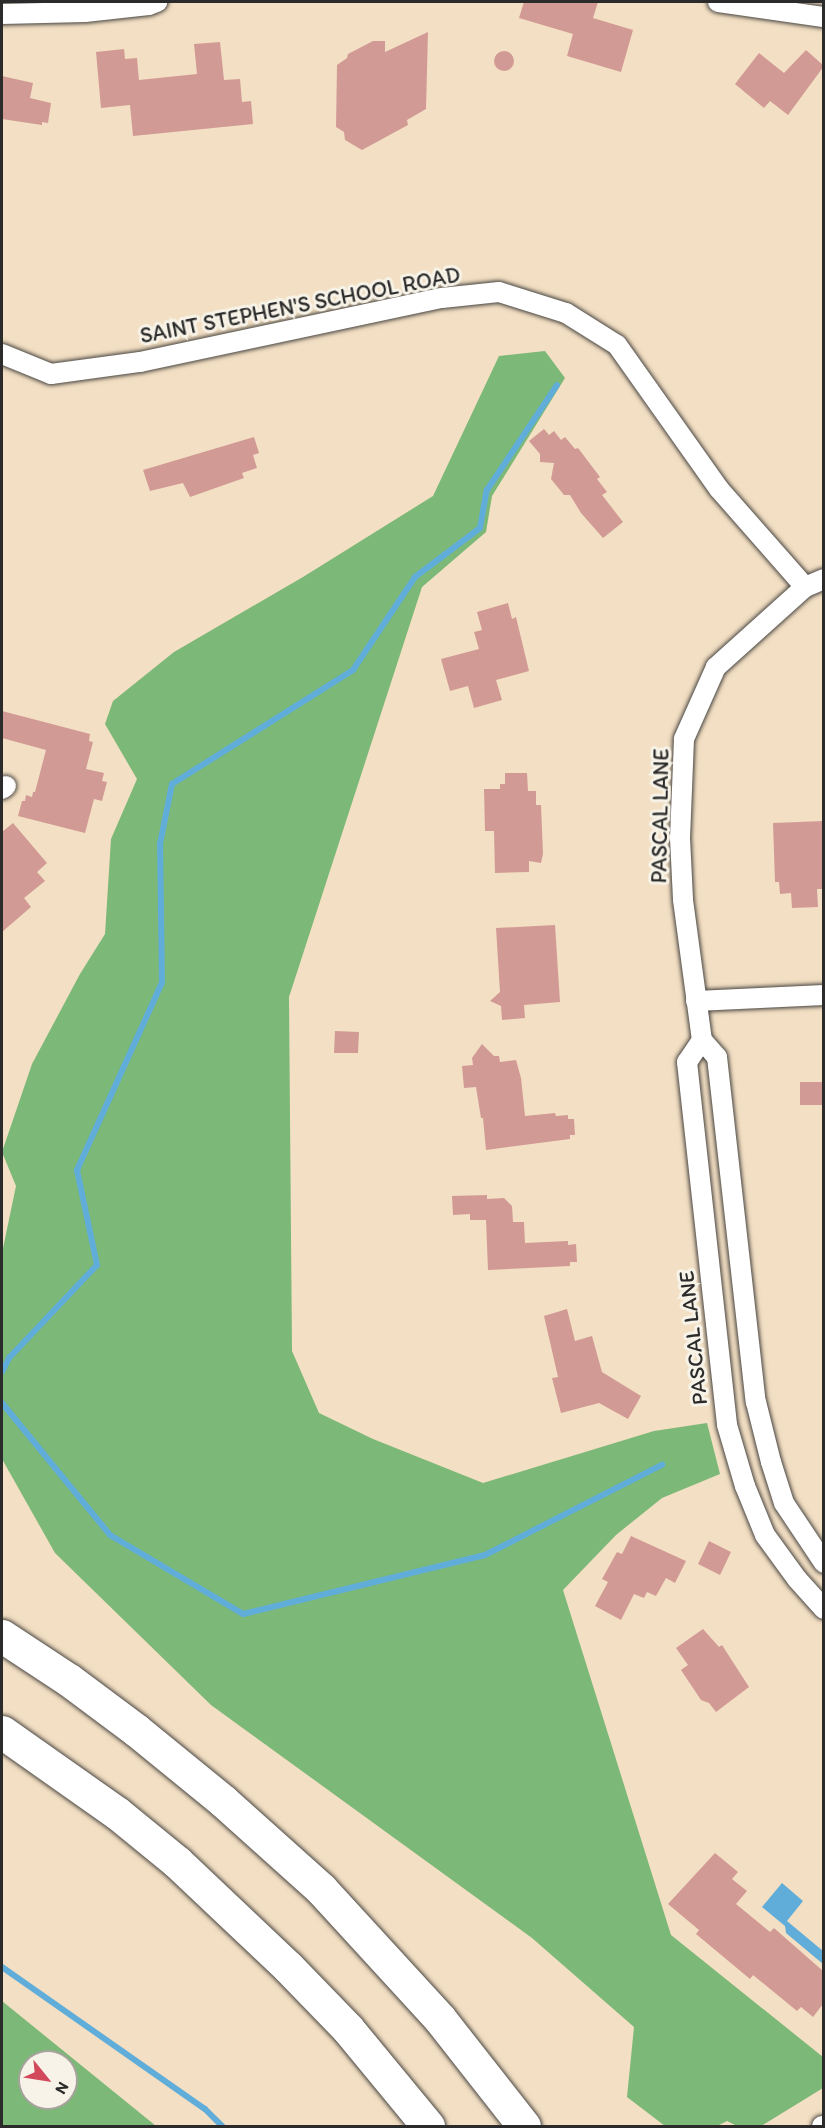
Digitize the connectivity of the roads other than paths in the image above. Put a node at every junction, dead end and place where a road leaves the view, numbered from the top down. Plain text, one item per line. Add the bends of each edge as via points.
1 (157, 2) edge
2 (718, 2) edge
3 (2, 14) edge
4 (824, 17) edge
5 (2, 354) edge
6 (824, 579) edge
7 (805, 587) junction
8 (824, 995) edge
9 (696, 1001) junction
10 (702, 1040) junction
11 (824, 1563) edge
12 (824, 1609) edge
13 (2, 1636) edge
14 (2, 1732) edge
15 (428, 2127) edge
16 (524, 2127) edge

1 - 3 street via 85,12
2 - 4 street
5 - 7 street, SAINT STEPHEN'S SCHOOL ROAD via 51,374 140,362 442,298 499,292 566,312 617,345 719,489
6 - 7 street, PASCAL LANE
7 - 9 street, PASCAL LANE via 716,667 684,740 680,838 683,900
8 - 9 street
9 - 10 street, PASCAL LANE
10 - 11 street, PASCAL LANE via 717,1057 756,1402 784,1503
10 - 12 street, PASCAL LANE via 687,1062 727,1425 765,1535 796,1579
13 - 16 highway via 136,1730 313,1882 440,2019
14 - 15 highway via 117,1813 177,1862 348,2029

